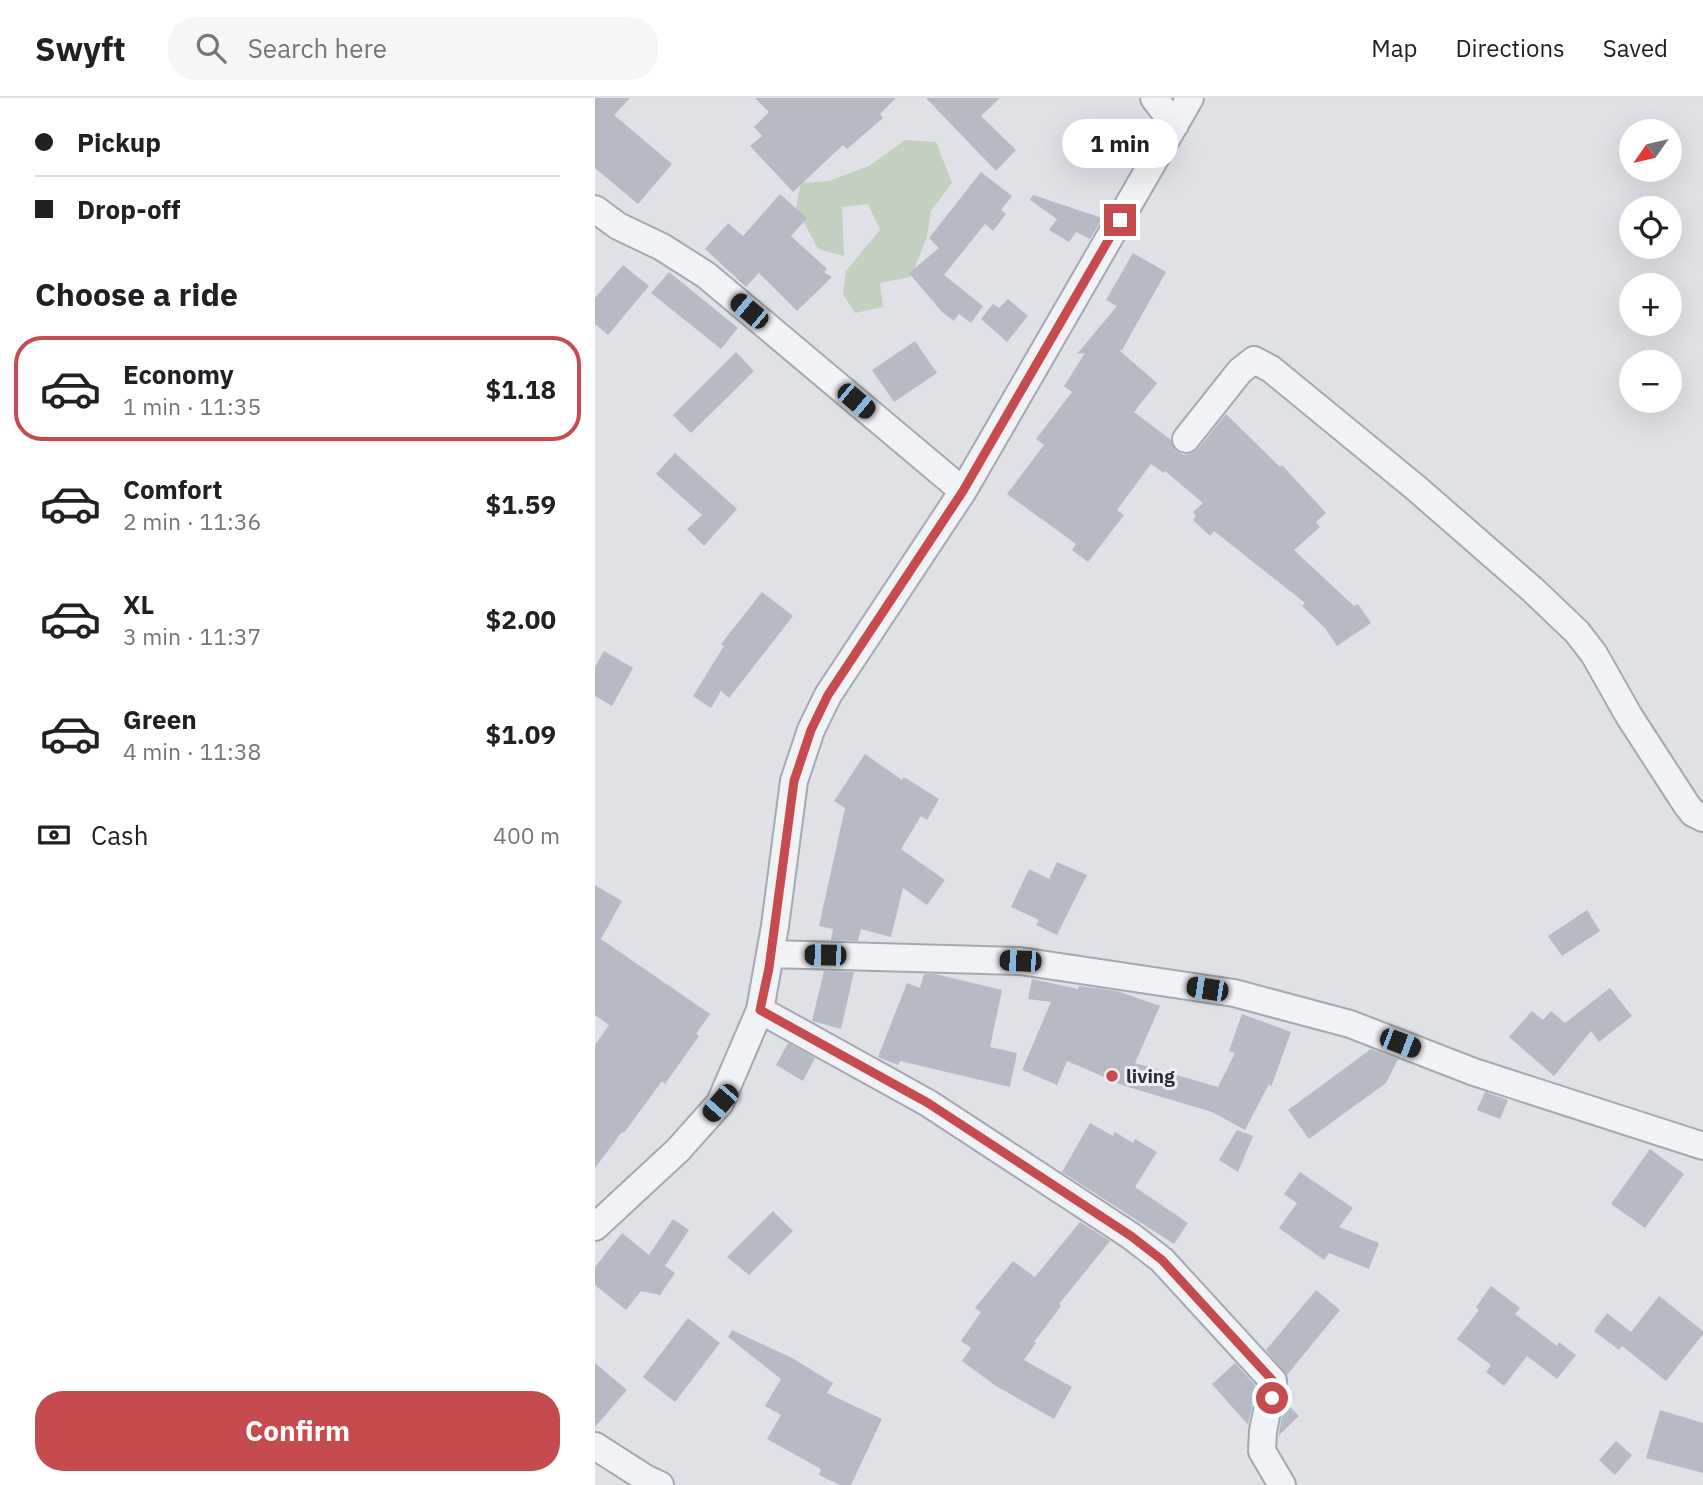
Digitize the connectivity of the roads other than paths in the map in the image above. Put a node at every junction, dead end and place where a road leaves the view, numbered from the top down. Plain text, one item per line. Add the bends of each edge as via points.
1 (1154, 98) edge
2 (1190, 98) edge
3 (1175, 125) junction
4 (595, 209) edge
5 (1187, 439) dead end
6 (963, 491) junction
7 (1703, 818) edge
8 (771, 954) junction
9 (760, 1010) junction
10 (1703, 1146) edge
11 (595, 1227) edge
12 (595, 1446) edge
13 (660, 1485) edge
14 (1282, 1485) edge

1 - 3 street
2 - 3 street
3 - 6 street
4 - 6 street via 706,275
5 - 7 street via 1240,371 1254,360 1271,369 1425,496 1577,632 1686,804
6 - 8 street via 828,695 811,730 794,781
8 - 9 street
8 - 10 street via 1020,961 1234,993 1350,1024 1474,1072
9 - 11 street via 720,1103 678,1150
9 - 14 street via 928,1103 1154,1252 1273,1381 1262,1451
12 - 13 street

